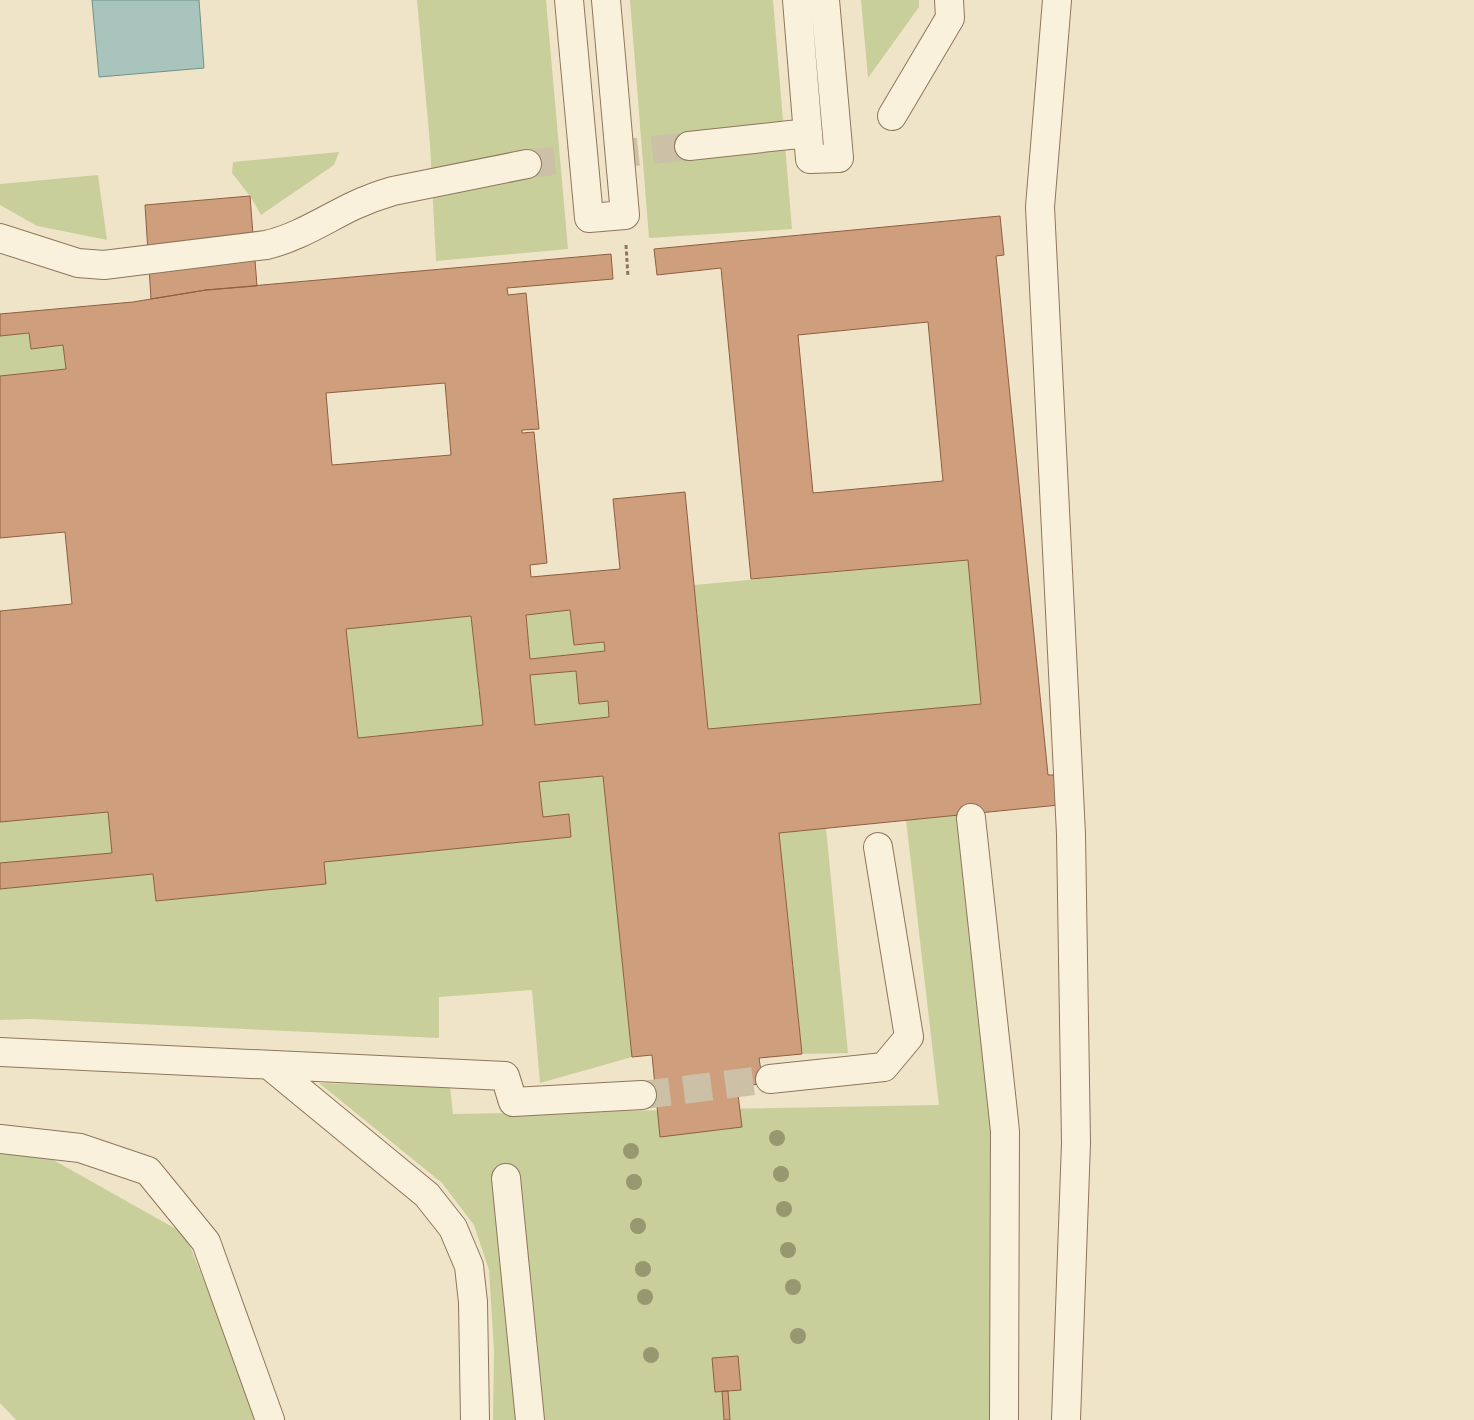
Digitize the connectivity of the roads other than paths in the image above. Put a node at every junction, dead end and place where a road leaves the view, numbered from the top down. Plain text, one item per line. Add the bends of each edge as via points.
1 (569, 0) edge
2 (606, 0) edge
3 (797, 0) edge
4 (826, 0) edge
5 (949, 0) edge
6 (1057, 0) edge
7 (892, 116) dead end
8 (808, 133) junction
9 (689, 146) tunnel mouth
10 (527, 164) tunnel mouth
11 (0, 238) edge
12 (971, 818) dead end
13 (878, 847) dead end
14 (0, 1052) edge
15 (269, 1065) junction
16 (770, 1079) tunnel mouth
17 (642, 1095) tunnel mouth
18 (0, 1138) edge
19 (506, 1178) dead end
20 (270, 1420) edge
21 (475, 1420) edge
22 (530, 1420) edge
23 (1004, 1420) edge
24 (1066, 1420) edge

1 - 2 street via 588,218 625,214
3 - 8 street
4 - 8 street via 839,158 810,159
5 - 7 street via 950,18
6 - 24 street via 1040,207 1071,844 1076,1142
8 - 9 street
10 - 11 street via 373,197 283,241 266,245 104,265 78,262
12 - 23 street via 1005,1131
13 - 16 street via 909,1037 884,1066
14 - 15 street
15 - 17 street via 505,1076 513,1102
15 - 21 street via 427,1195 454,1228 469,1266 473,1302
18 - 20 street via 80,1148 148,1171 206,1242
19 - 22 street

